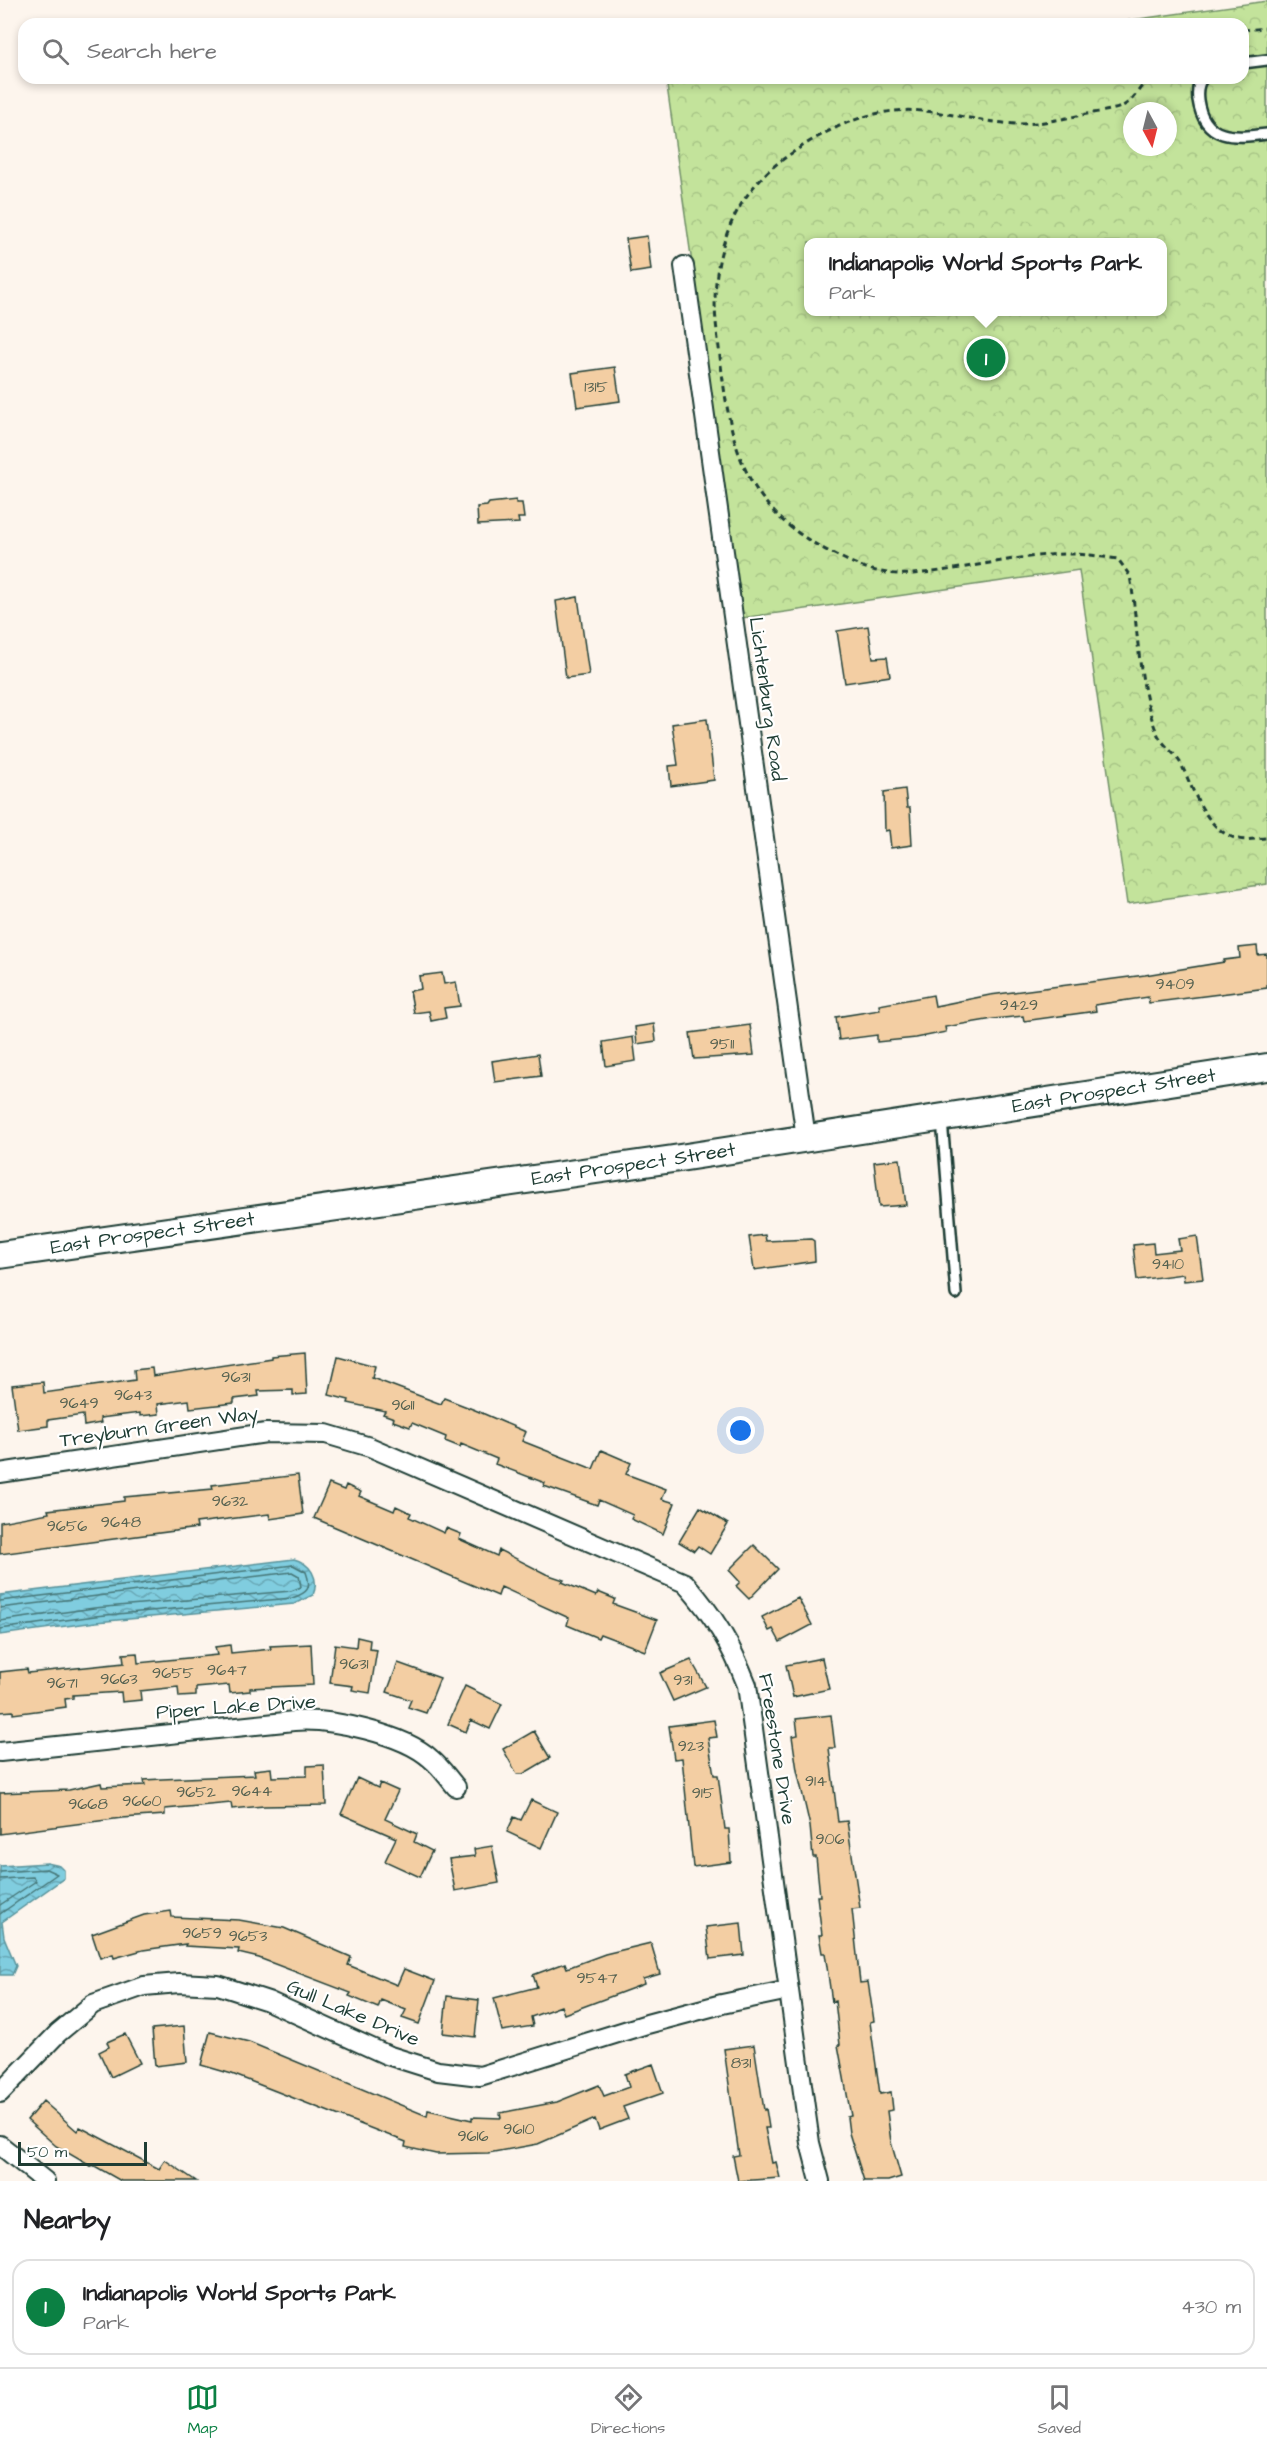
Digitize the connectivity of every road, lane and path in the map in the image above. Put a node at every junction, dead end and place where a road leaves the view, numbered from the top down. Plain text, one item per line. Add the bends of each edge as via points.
1 (1267, 28) edge
2 (1249, 30) edge
3 (1267, 60) edge
4 (1249, 62) edge
5 (1143, 84) edge
6 (1201, 84) edge
7 (1267, 134) edge
8 (684, 266) dead end
9 (1267, 838) edge
10 (1267, 1067) edge
11 (942, 1117) junction
12 (806, 1138) junction
13 (0, 1255) edge
14 (956, 1294) dead end
15 (326, 1434) joint
16 (0, 1473) edge
17 (0, 1752) edge
18 (456, 1787) dead end
19 (789, 1990) junction
20 (0, 2092) edge
21 (0, 2145) edge
22 (45, 2181) edge
23 (820, 2181) edge

1 - 2 path
3 - 4 lane
5 - 9 path via 1129,102 1114,109 1019,124 941,111 892,112 851,120 788,155 763,177 742,205 719,253 713,300 726,400 743,468 753,486 795,532 872,572 910,574 1074,554 1118,560 1131,582 1148,705 1158,736 1180,762 1215,825 1227,835 1241,839
6 - 7 lane via 1197,93 1200,111 1212,130 1234,137
8 - 12 street, Lichtenburg Road
10 - 11 street, East Prospect Street
11 - 12 street, East Prospect Street
11 - 14 lane
12 - 13 street, East Prospect Street
15 - 16 street, Treyburn Green Way via 266,1433
15 - 19 street, Freestone Drive via 370,1447 685,1583 712,1613 734,1651 747,1685
17 - 18 street, Piper Lake Drive via 320,1721 394,1738 430,1758
19 - 20 street, Gull Lake Drive via 647,2024 480,2076 438,2071 387,2055 268,2001 218,1985 144,1986 93,2004
19 - 23 street, Freestone Drive via 810,2143
21 - 22 street

